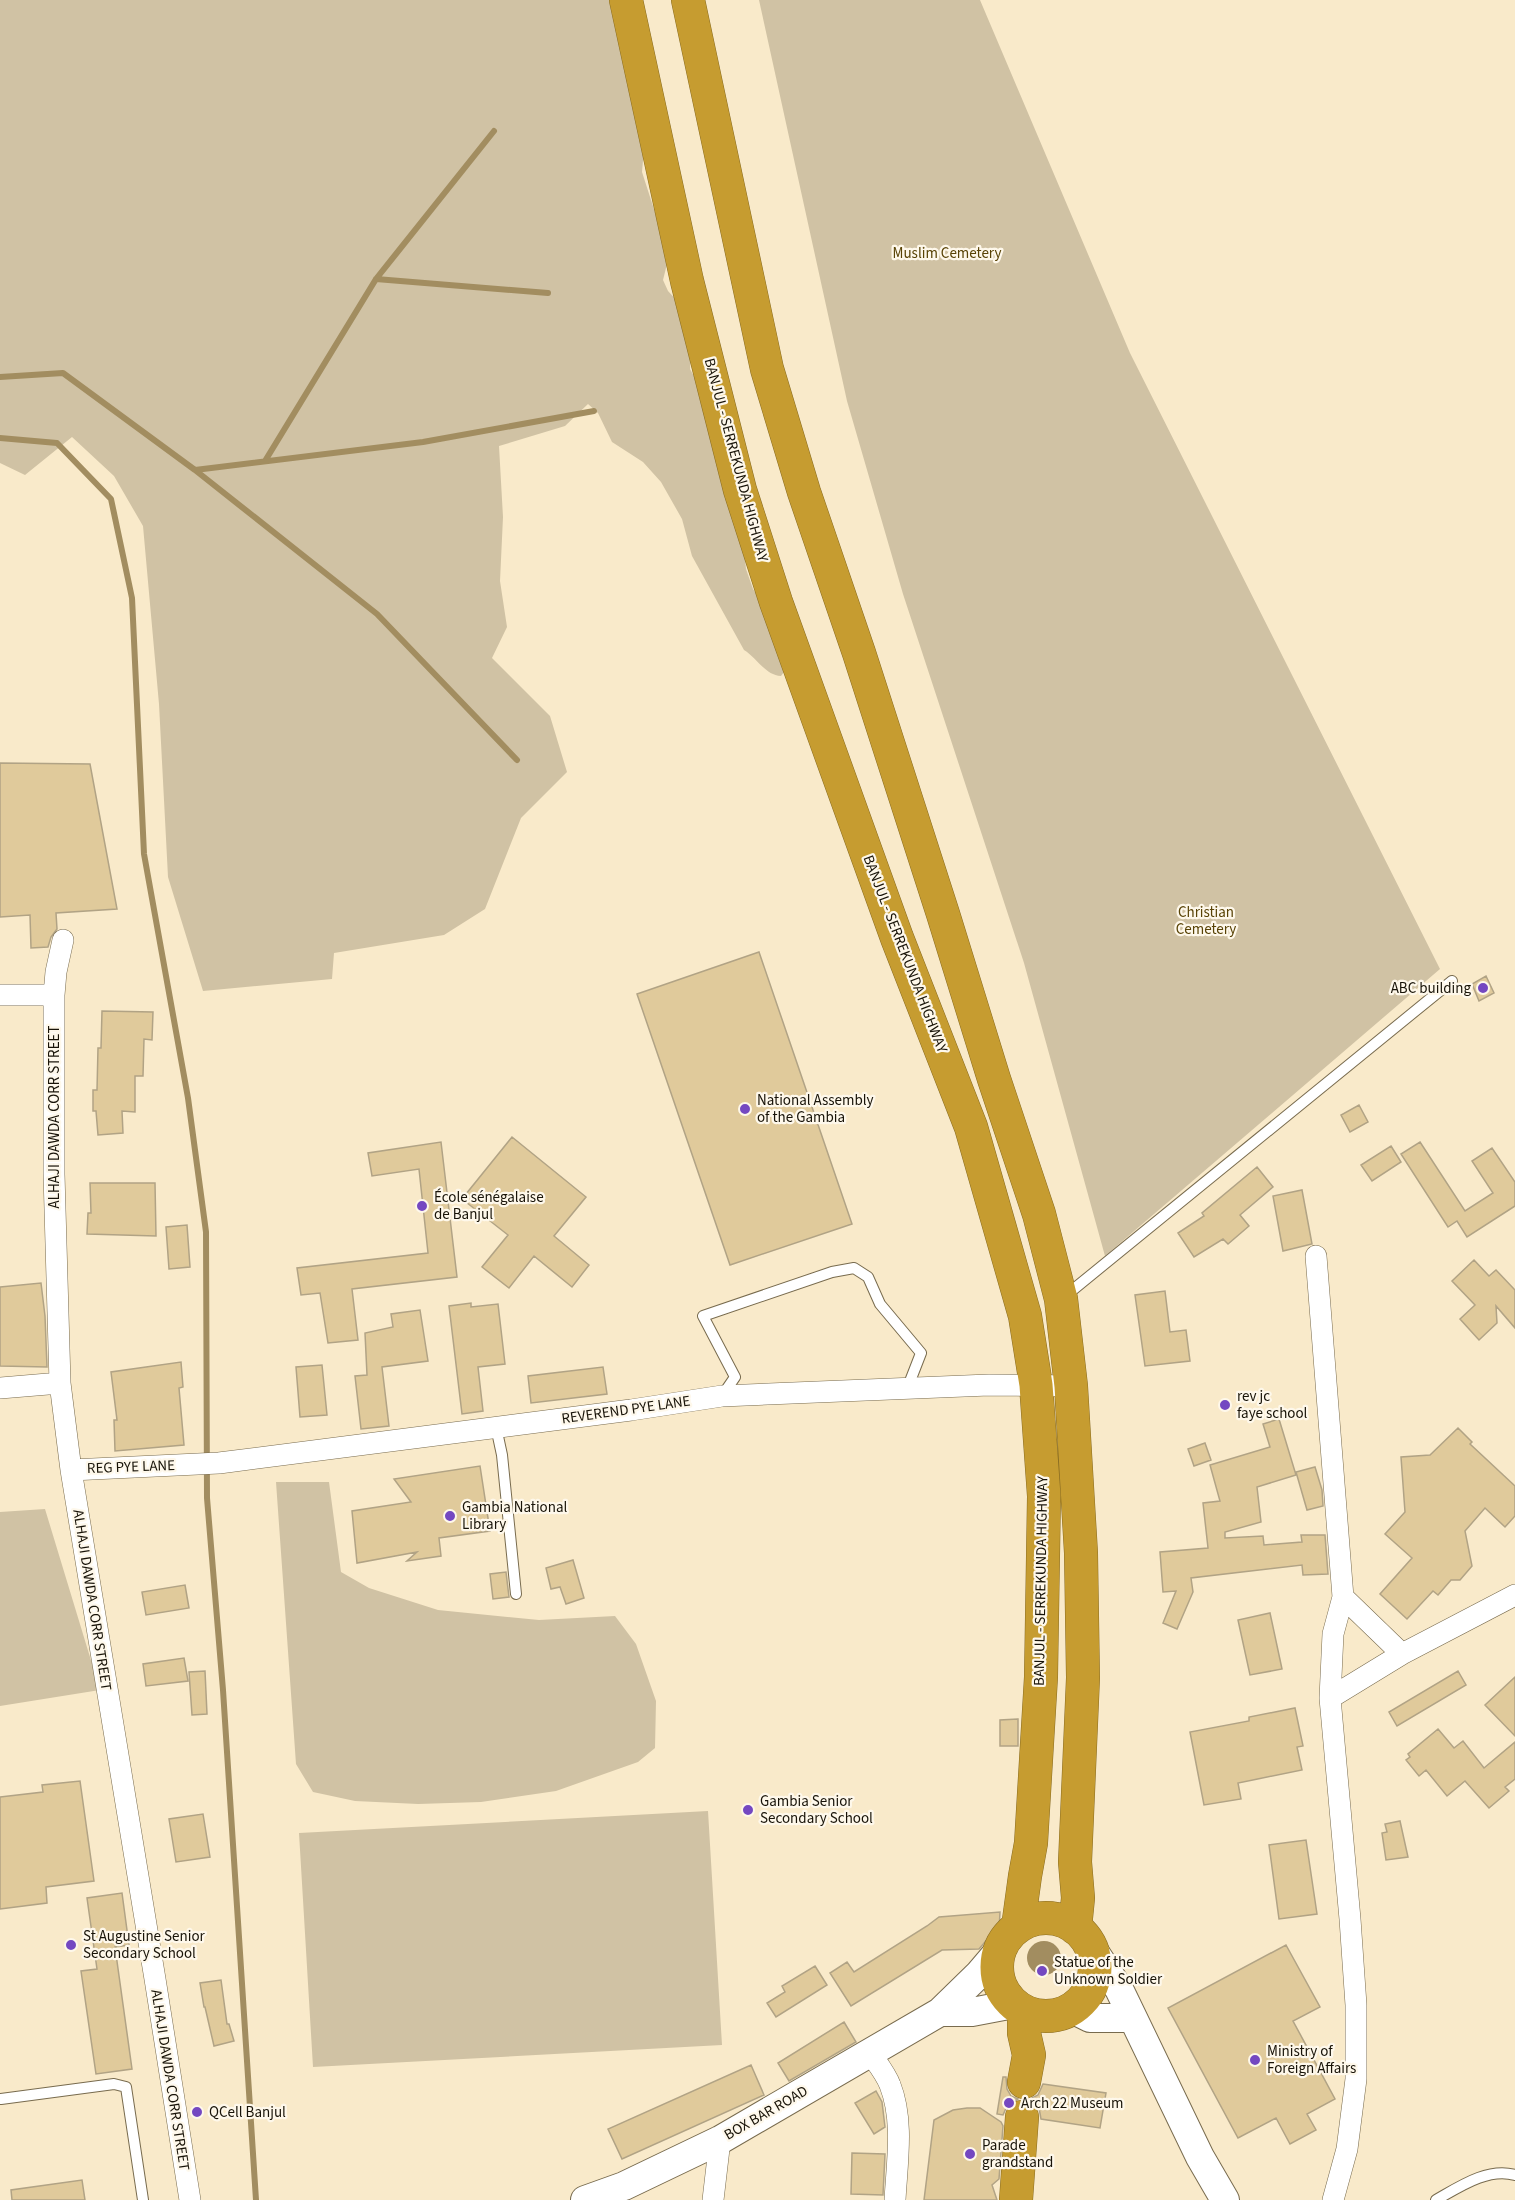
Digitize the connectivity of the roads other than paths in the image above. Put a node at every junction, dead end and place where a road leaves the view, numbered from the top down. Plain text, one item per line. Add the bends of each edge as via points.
1 (626, 0) edge
2 (688, 0) edge
3 (944, 914) junction
4 (897, 938) junction
5 (63, 940) dead end
6 (1452, 981) dead end
7 (0, 995) edge
8 (54, 995) junction
9 (1316, 1256) dead end
10 (1061, 1299) junction
11 (60, 1383) junction
12 (1036, 1385) junction
13 (1071, 1386) junction
14 (0, 1388) edge
15 (907, 1390) junction
16 (722, 1396) junction
17 (496, 1427) junction
18 (219, 1463) joint
19 (71, 1470) junction
20 (516, 1594) dead end
21 (1515, 1595) edge
22 (1343, 1597) junction
23 (1402, 1654) junction
24 (1330, 1698) junction
25 (1010, 1937) junction
26 (1083, 1937) junction
27 (1040, 2010) junction
28 (940, 2012) junction
29 (1132, 2018) junction
30 (870, 2053) junction
31 (1026, 2068) dead end
32 (1, 2100) edge
33 (1022, 2117) dead end
34 (720, 2140) junction
35 (1515, 2175) edge
36 (624, 2193) edge
37 (143, 2200) edge
38 (190, 2200) edge
39 (585, 2200) edge
40 (713, 2200) edge
41 (895, 2200) edge
42 (1016, 2200) edge
43 (1225, 2200) edge
44 (1333, 2200) edge
45 (1436, 2200) edge

1 - 4 highway, BANJUL - SERREKUNDA HIGHWAY via 687,281 740,490 776,602
2 - 3 highway via 768,369 804,492
3 - 4 highway
3 - 10 highway via 1039,1214
4 - 12 highway, BANJUL - SERREKUNDA HIGHWAY via 971,1127 1025,1316
5 - 8 street, ALHAJI DAWDA CORR STREET
6 - 10 lane
7 - 8 street
8 - 11 street, ALHAJI DAWDA CORR STREET
9 - 22 street
10 - 13 highway
11 - 14 street
11 - 19 street, ALHAJI DAWDA CORR STREET
12 - 13 street, REVEREND PYE LANE
12 - 15 street, REVEREND PYE LANE
12 - 25 highway, BANJUL - SERREKUNDA HIGHWAY via 1044,1496 1041,1677 1031,1843
13 - 26 highway via 1081,1552 1083,1678 1074,1862
15 - 16 street, REVEREND PYE LANE
15 - 16 lane via 921,1353 880,1304 868,1278 854,1268 703,1316 735,1377
16 - 17 street, REVEREND PYE LANE
17 - 18 street, REVEREND PYE LANE
17 - 20 lane
18 - 19 street, REG PYE LANE
19 - 38 street, ALHAJI DAWDA CORR STREET
21 - 23 street
22 - 23 street
22 - 24 street via 1333,1634
23 - 24 street
24 - 44 street via 1356,2005 1356,2079 1347,2149
25 - 26 highway via 1037,1919 1057,1919
25 - 27 highway via 998,1967 1002,1987
25 - 28 street, BOX BAR ROAD
26 - 27 highway via 1095,1959 1091,1988 1083,2000
26 - 29 street via 1110,1973
27 - 28 street
27 - 29 street via 1090,2018
27 - 31 highway via 1047,2030
28 - 30 street, BOX BAR ROAD
29 - 43 street
30 - 34 street, BOX BAR ROAD
30 - 41 street via 890,2084 897,2110
32 - 37 lane via 114,2084 126,2087
33 - 42 highway
34 - 36 street, BOX BAR ROAD
34 - 40 street
35 - 45 lane via 1503,2171 1472,2180
36 - 39 street, BOX BAR ROAD

